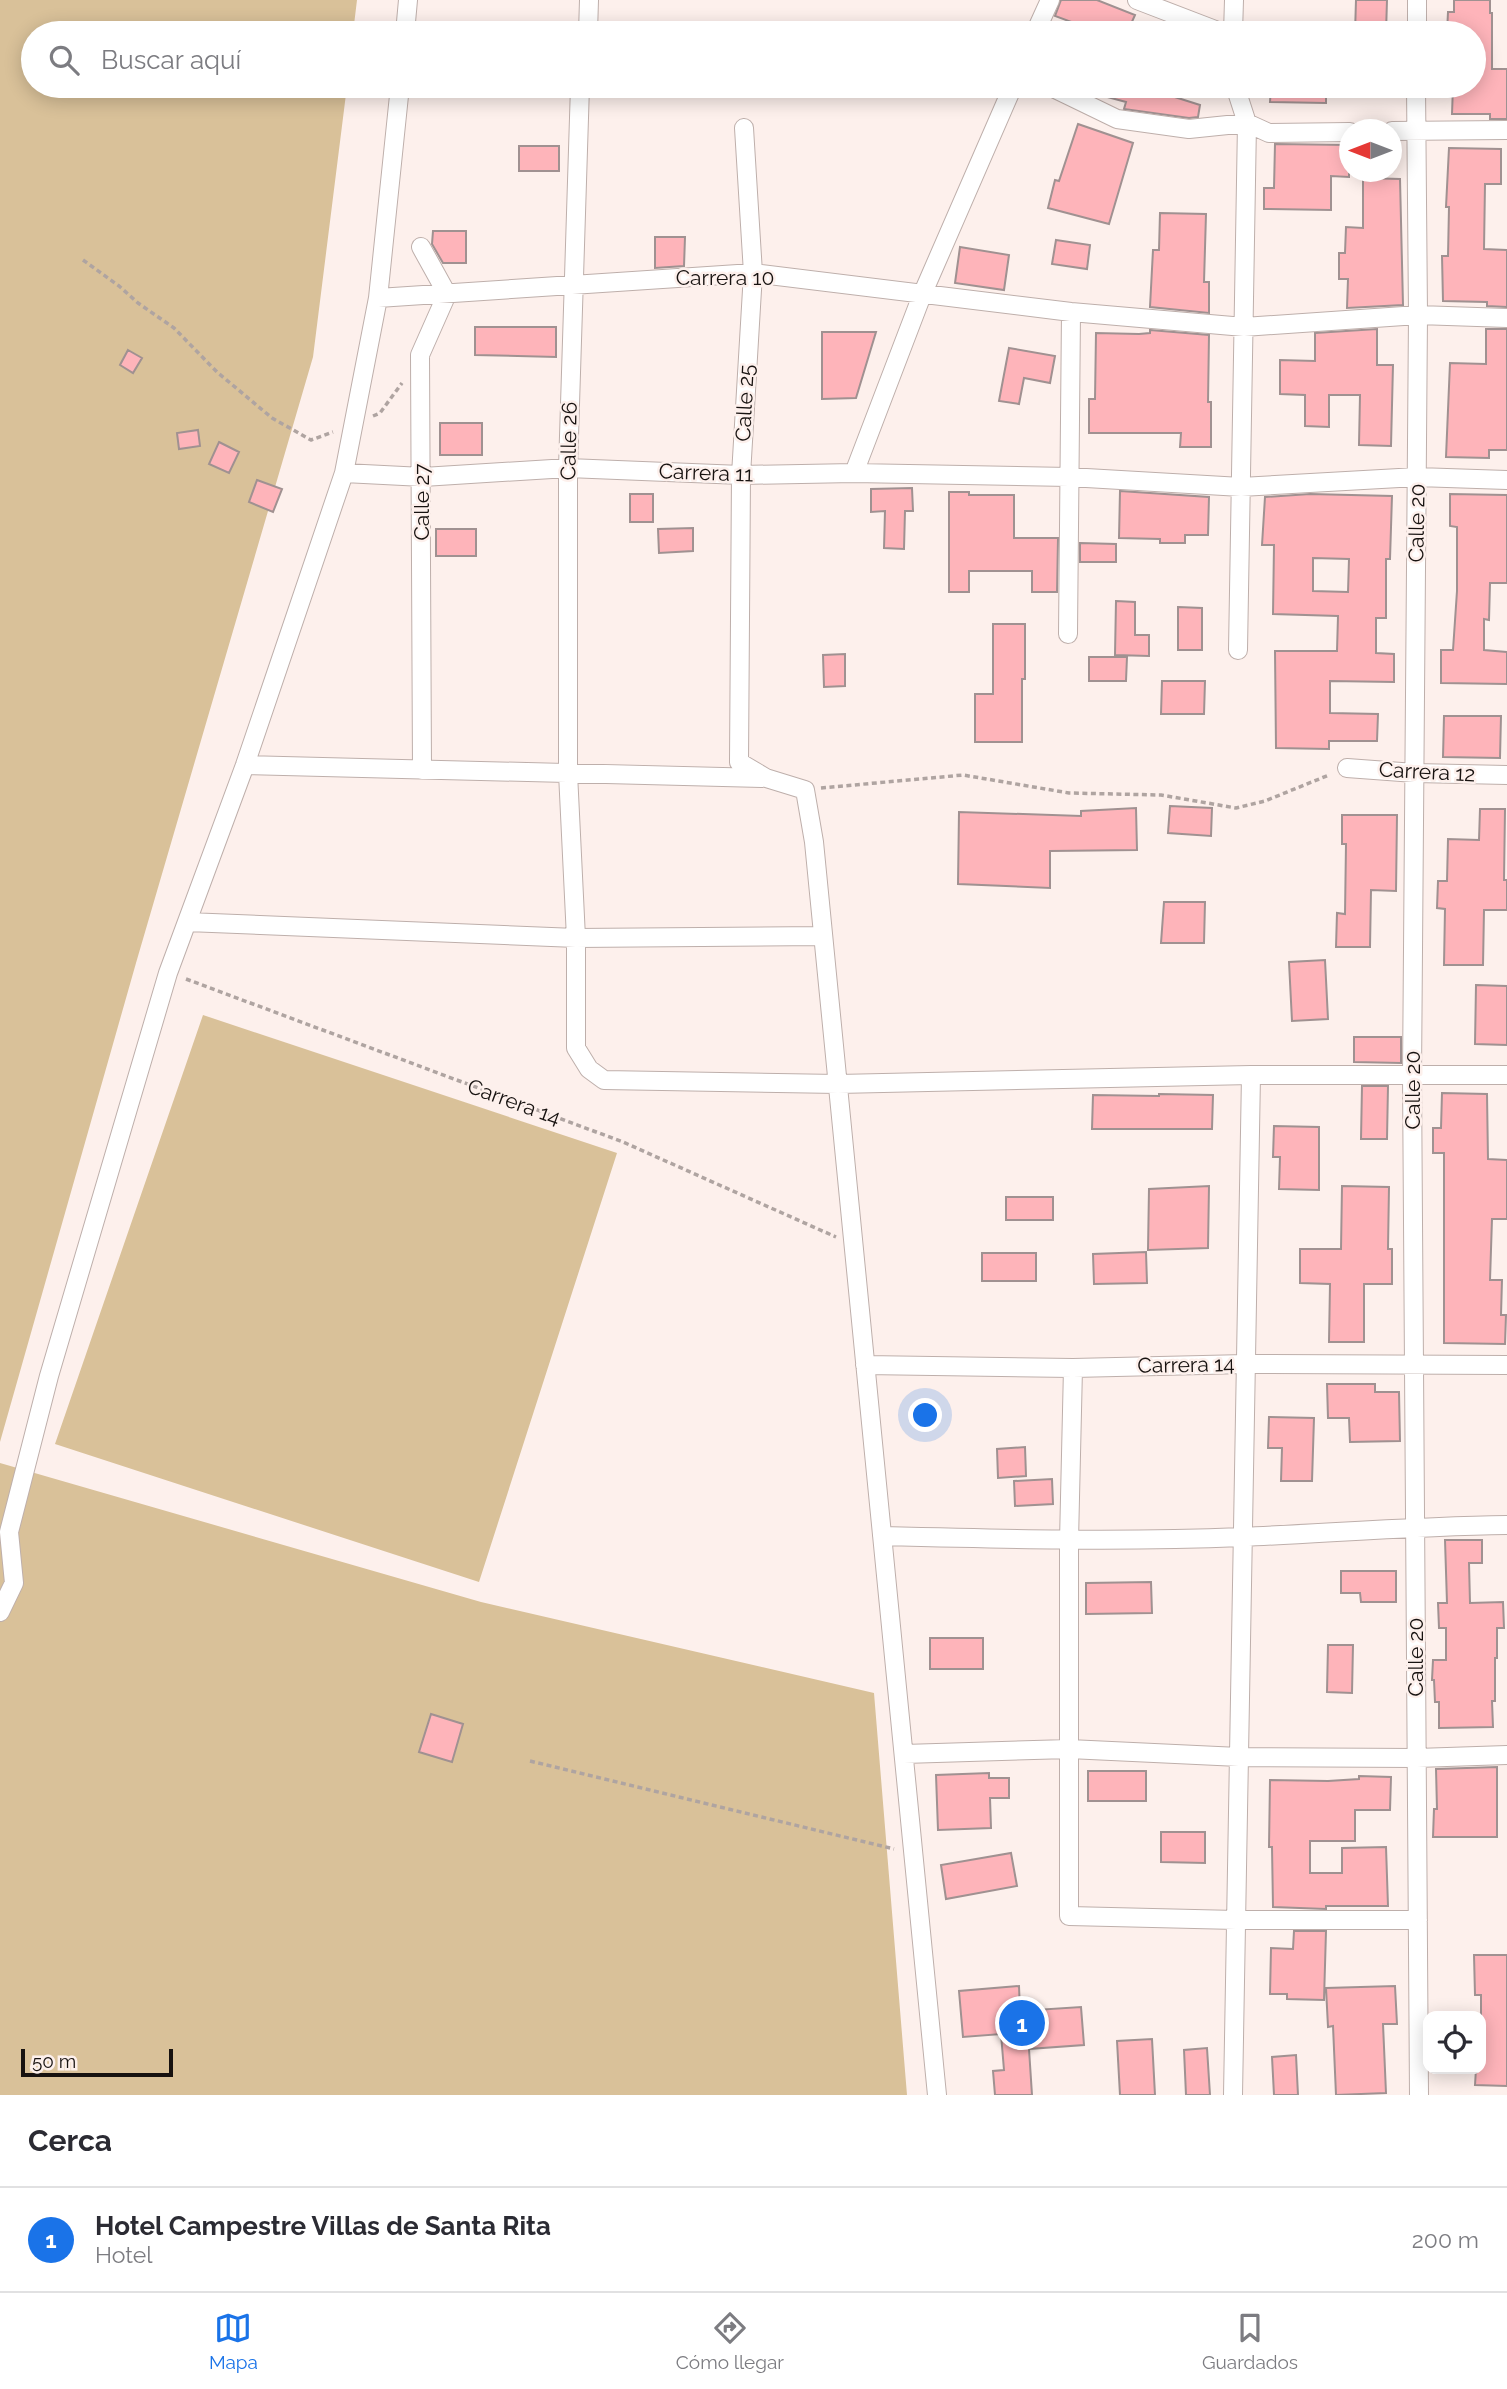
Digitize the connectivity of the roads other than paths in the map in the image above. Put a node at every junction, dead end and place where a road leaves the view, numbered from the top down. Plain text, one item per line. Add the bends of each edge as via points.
1 (408, 0) edge
2 (589, 0) edge
3 (1050, 0) edge
4 (1137, 0) edge
5 (1234, 0) edge
6 (1417, 0) edge
7 (406, 21) edge
8 (588, 21) edge
9 (1040, 21) edge
10 (1192, 21) edge
11 (1233, 21) edge
12 (1417, 21) edge
13 (399, 98) edge
14 (579, 98) edge
15 (1008, 98) edge
16 (1072, 98) edge
17 (1239, 98) edge
18 (1416, 98) edge
19 (1247, 123) junction
20 (744, 128) dead end
21 (1507, 130) edge
22 (1402, 131) edge
23 (1416, 131) junction
24 (1339, 132) edge
25 (421, 247) dead end
26 (753, 273) junction
27 (574, 283) junction
28 (447, 294) junction
29 (922, 295) junction
30 (378, 298) junction
31 (1071, 312) junction
32 (1418, 315) junction
33 (1507, 318) edge
34 (1244, 327) junction
35 (568, 468) junction
36 (344, 473) junction
37 (854, 473) junction
38 (741, 475) junction
39 (422, 477) junction
40 (1069, 477) junction
41 (1417, 477) junction
42 (1507, 480) edge
43 (1241, 487) junction
44 (1068, 634) dead end
45 (1238, 650) dead end
46 (245, 765) junction
47 (1347, 768) road end
48 (422, 770) junction
49 (568, 773) junction
50 (1415, 774) junction
51 (1507, 775) edge
52 (766, 778) junction
53 (187, 922) junction
54 (823, 936) junction
55 (576, 938) junction
56 (1507, 1075) edge
57 (1251, 1076) junction
58 (1412, 1076) junction
59 (838, 1084) junction
60 (1245, 1364) junction
61 (1415, 1364) junction
62 (865, 1365) junction
63 (1507, 1365) edge
64 (1073, 1368) junction
65 (1507, 1525) edge
66 (1416, 1526) junction
67 (882, 1536) junction
68 (1242, 1537) junction
69 (1069, 1541) junction
70 (0, 1612) edge
71 (1069, 1749) junction
72 (904, 1754) junction
73 (1507, 1755) edge
74 (1239, 1757) junction
75 (1417, 1758) junction
76 (1236, 1920) junction
77 (1418, 1920) junction
78 (937, 2095) edge
79 (1233, 2095) edge
80 (1419, 2095) edge

1 - 7 street
2 - 8 street
3 - 9 street
4 - 10 street
5 - 11 street
6 - 12 street
13 - 30 street
14 - 27 street, Calle 26
15 - 29 street
16 - 19 street via 1117,119 1189,129
17 - 19 street
18 - 23 street, Calle 20
19 - 24 street via 1269,133
19 - 34 street
20 - 26 street, Calle 25
21 - 23 street
22 - 23 street
23 - 32 street, Calle 20
25 - 28 street
26 - 27 street, Carrera 10
26 - 29 street, Carrera 10
26 - 38 street, Calle 25
27 - 28 street, Carrera 10
27 - 35 street, Calle 26
28 - 30 street, Carrera 10
28 - 39 street, Calle 27 via 421,355
29 - 31 street, Carrera 10
29 - 37 street
30 - 36 street
31 - 34 street, Carrera 10
31 - 40 street
32 - 33 street, Carrera 10
32 - 34 street, Carrera 10
32 - 41 street, Calle 20
34 - 43 street
35 - 38 street, Carrera 11
35 - 39 street, Carrera 11
35 - 49 street, Calle 26
36 - 39 street, Carrera 11
36 - 46 street
37 - 38 street, Carrera 11
37 - 40 street, Carrera 11
38 - 52 street, Calle 25 via 739,762
39 - 48 street, Calle 27
40 - 43 street, Carrera 11
40 - 44 street
41 - 42 street
41 - 43 street, Carrera 11
41 - 50 street, Calle 20
43 - 45 street
46 - 48 street
46 - 53 street
47 - 50 street, Carrera 12
48 - 49 street
49 - 52 street
49 - 55 street, Calle 26
50 - 51 street, Carrera 12
50 - 58 street, Calle 20
52 - 54 street via 805,790
53 - 55 street
53 - 70 street via 49,1376 9,1532 14,1583
54 - 55 street
54 - 59 street
55 - 59 street, Calle 26 via 576,1048 589,1069 604,1080
56 - 58 street, Calle 26
57 - 58 street, Calle 26
57 - 59 street, Calle 26
57 - 60 street
58 - 61 street, Calle 20
59 - 62 street
60 - 61 street, Carrera 14
60 - 64 street, Carrera 14
60 - 68 street
61 - 63 street, Carrera 14
61 - 66 street, Calle 20
62 - 64 street, Carrera 14
62 - 67 street
64 - 69 street
65 - 66 street
66 - 68 street
66 - 75 street, Calle 20
67 - 69 street
67 - 72 street
68 - 69 street
68 - 74 street
69 - 71 street
71 - 72 street
71 - 74 street
71 - 76 street via 1069,1916
72 - 78 street
73 - 75 street
74 - 75 street
74 - 76 street
75 - 77 street, Calle 20
76 - 77 street
76 - 79 street
77 - 80 street, Calle 20

